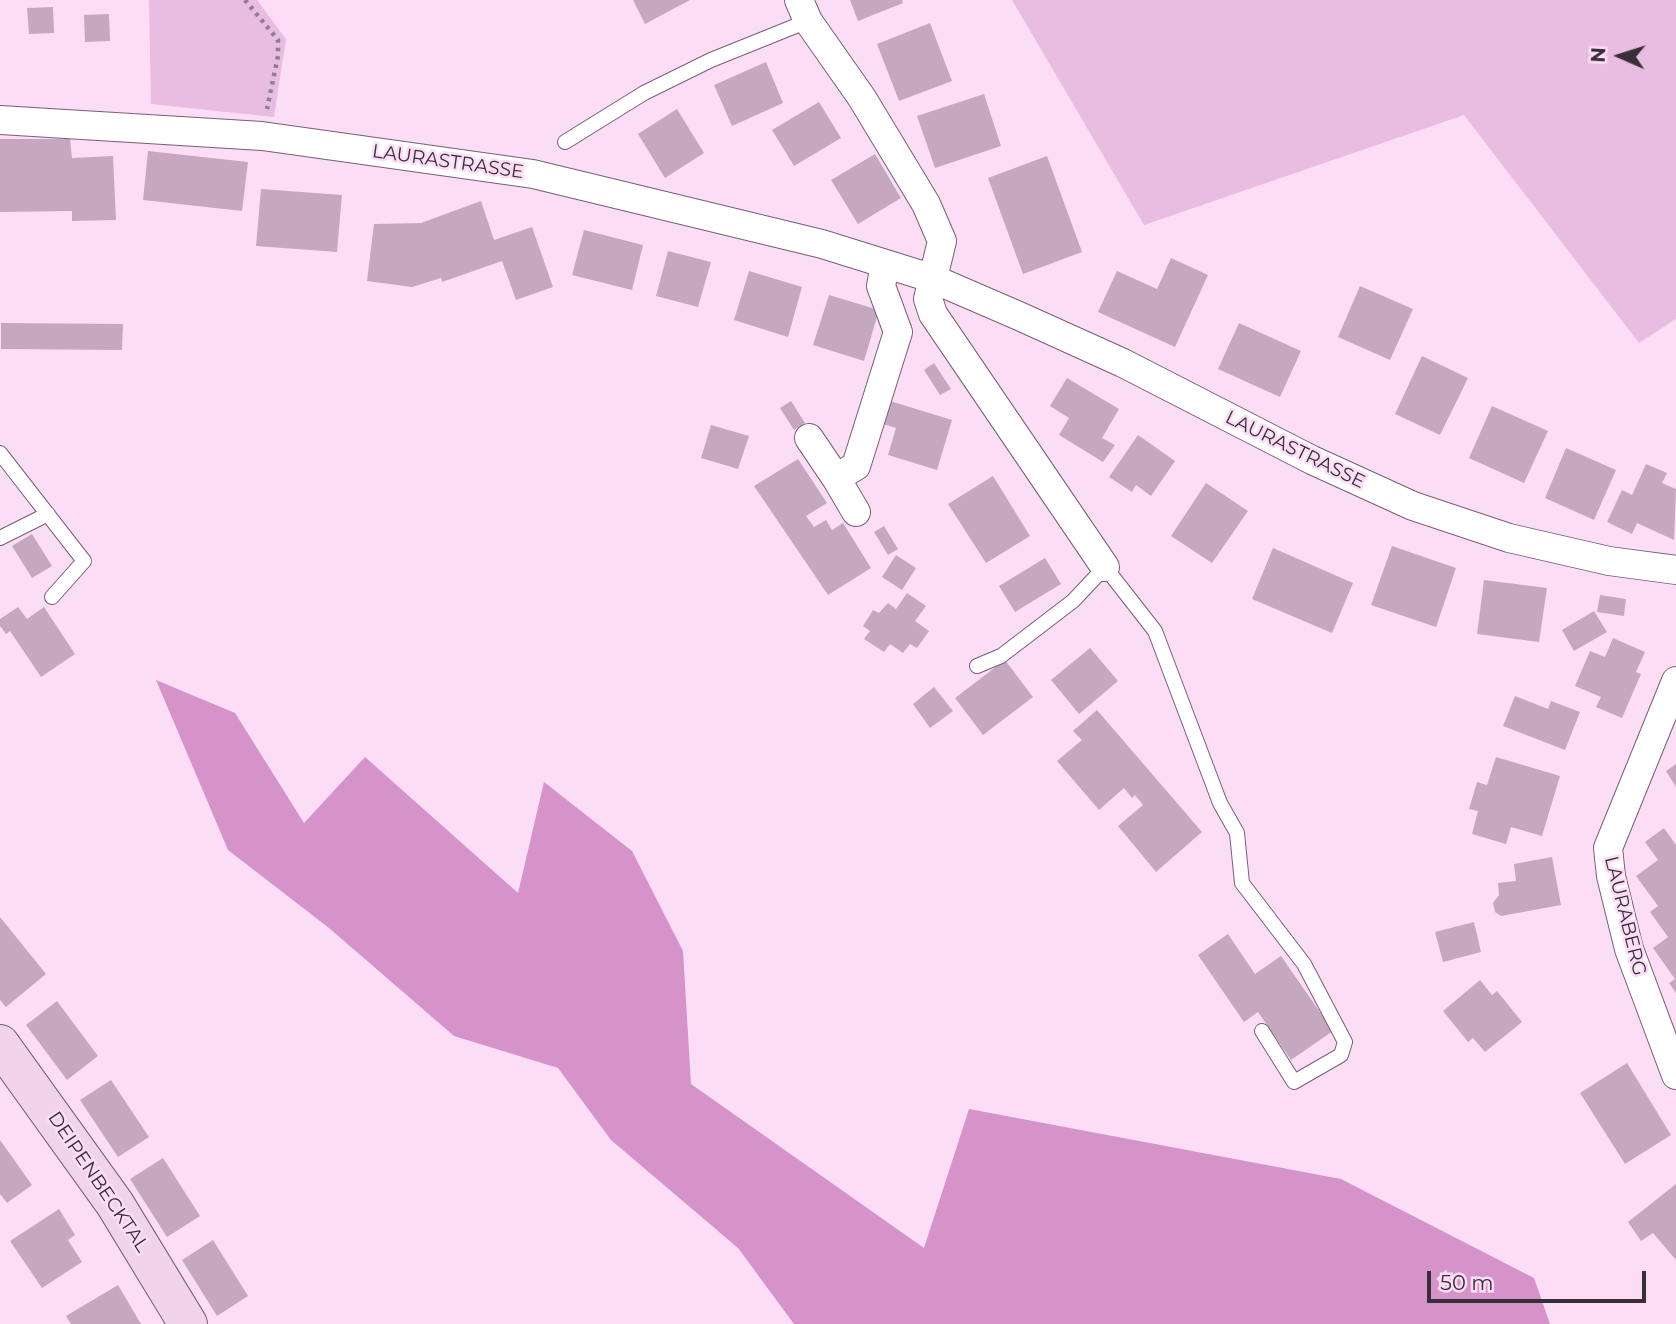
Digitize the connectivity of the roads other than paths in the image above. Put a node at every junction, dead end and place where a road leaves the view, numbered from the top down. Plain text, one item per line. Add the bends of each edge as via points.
1 (804, 10) edge
2 (0, 120) edge
3 (565, 142) dead end
4 (885, 264) junction
5 (931, 278) junction
6 (809, 438) dead end
7 (0, 453) edge
8 (836, 478) junction
9 (856, 512) dead end
10 (48, 514) junction
11 (0, 538) edge
12 (1105, 567) junction
13 (1676, 570) edge
14 (52, 597) dead end
15 (977, 666) dead end
16 (1676, 681) edge
17 (1262, 1031) dead end
18 (1669, 1034) edge
19 (0, 1044) edge
20 (1676, 1075) edge
21 (188, 1324) edge

1 - 3 lane via 644,93
1 - 5 street via 926,204 942,241
2 - 4 street, LAURASTRASSE via 262,136 533,174 689,209
4 - 5 street, LAURASTRASSE
4 - 8 street via 881,286 898,332 856,466
5 - 12 street via 928,299 933,314
5 - 13 street, LAURASTRASSE via 1123,363 1311,460 1413,506 1509,538 1609,561
6 - 8 street
7 - 10 lane
8 - 9 street
10 - 11 lane
10 - 14 lane via 84,561
12 - 15 lane via 1073,601 1001,656
12 - 17 lane via 1156,631 1220,803 1237,833 1242,883 1304,964 1345,1042 1340,1055 1294,1082
16 - 18 street, LAURABERG via 1608,848 1629,948
18 - 20 street, LAURABERG
19 - 21 main road, DEIPENBECKTAL via 115,1204

